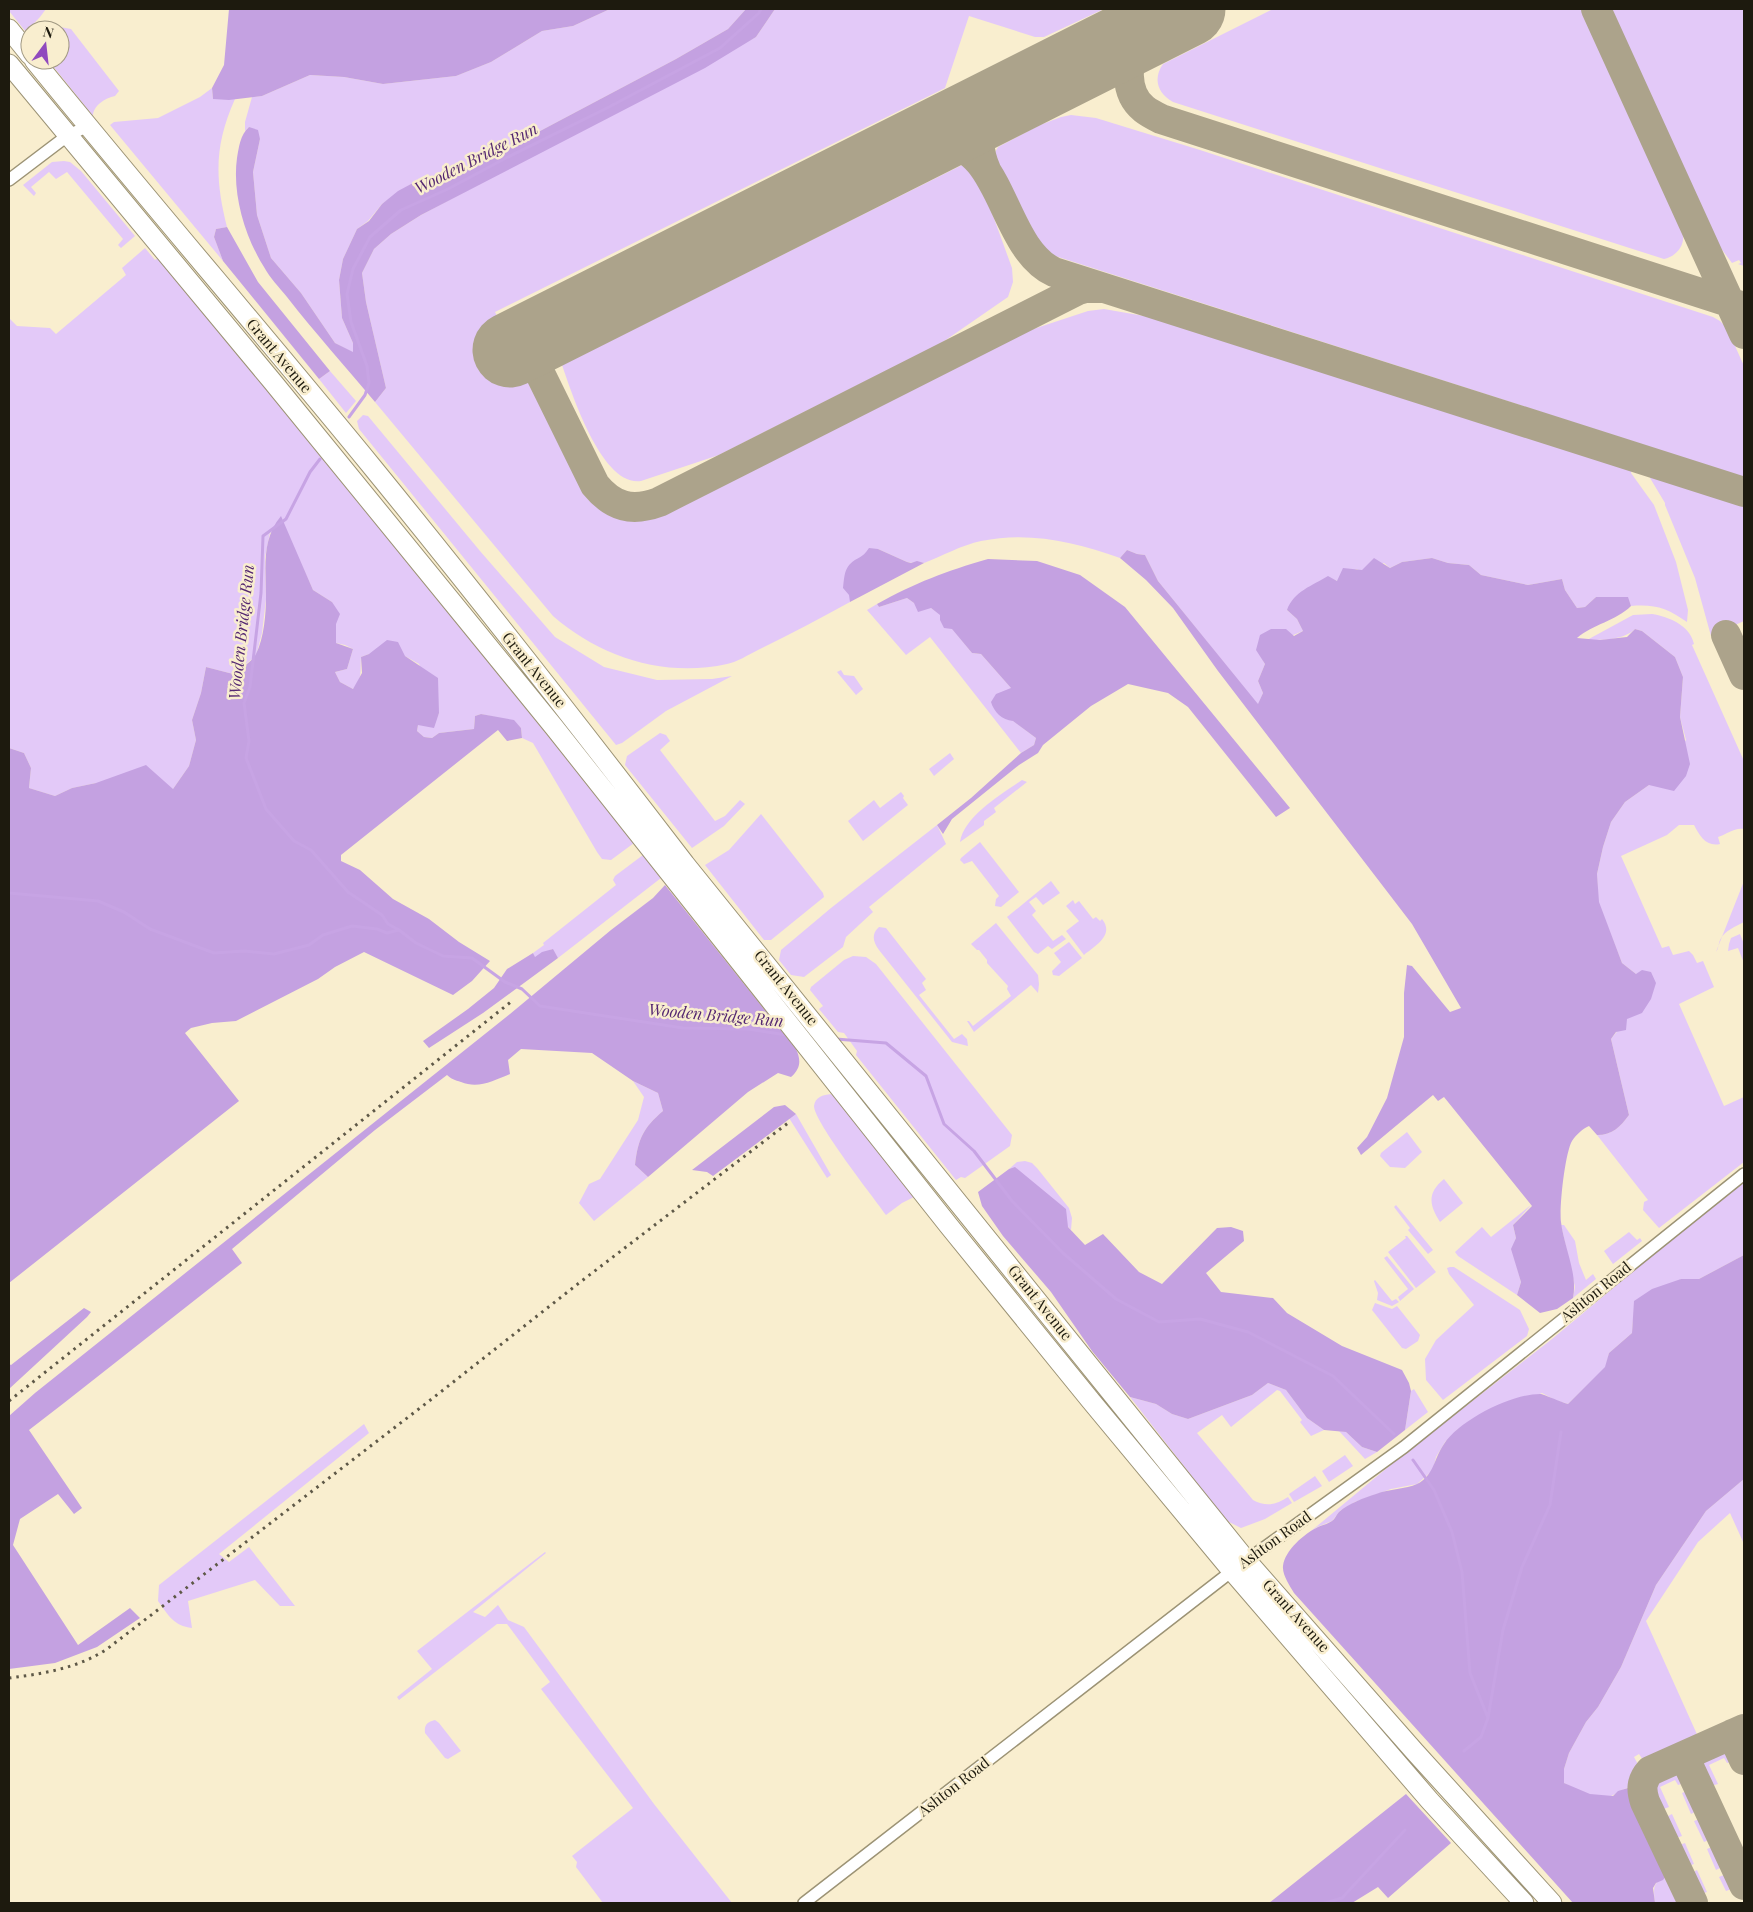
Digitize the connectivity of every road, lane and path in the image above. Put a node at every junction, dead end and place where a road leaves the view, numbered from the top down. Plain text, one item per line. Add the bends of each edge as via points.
1 (9, 29) edge
2 (20, 43) edge
3 (9, 64) edge
4 (42, 70) edge
5 (88, 126) junction
6 (67, 136) junction
7 (9, 180) edge
8 (690, 900) junction
9 (760, 956) junction
10 (1744, 1174) edge
11 (1027, 1287) junction
12 (1009, 1301) junction
13 (1239, 1566) junction
14 (1415, 1752) junction
15 (1400, 1764) junction
16 (804, 1903) edge
17 (1524, 1903) edge
18 (1552, 1903) edge

1 - 2 main road
3 - 6 main road, Grant Avenue
4 - 5 main road, Grant Avenue
5 - 6 street
5 - 9 main road, Grant Avenue via 373,468
6 - 7 street
6 - 8 main road, Grant Avenue via 542,712
8 - 9 main road via 721,920 752,956
8 - 12 main road, Grant Avenue
9 - 11 main road, Grant Avenue
10 - 13 street, Ashton Road via 1404,1446
11 - 12 main road
11 - 13 main road, Grant Avenue
12 - 13 main road, Grant Avenue
13 - 14 main road, Grant Avenue
13 - 15 main road, Grant Avenue
13 - 16 street, Ashton Road
14 - 15 main road
14 - 18 main road, Grant Avenue
15 - 17 main road, Grant Avenue

